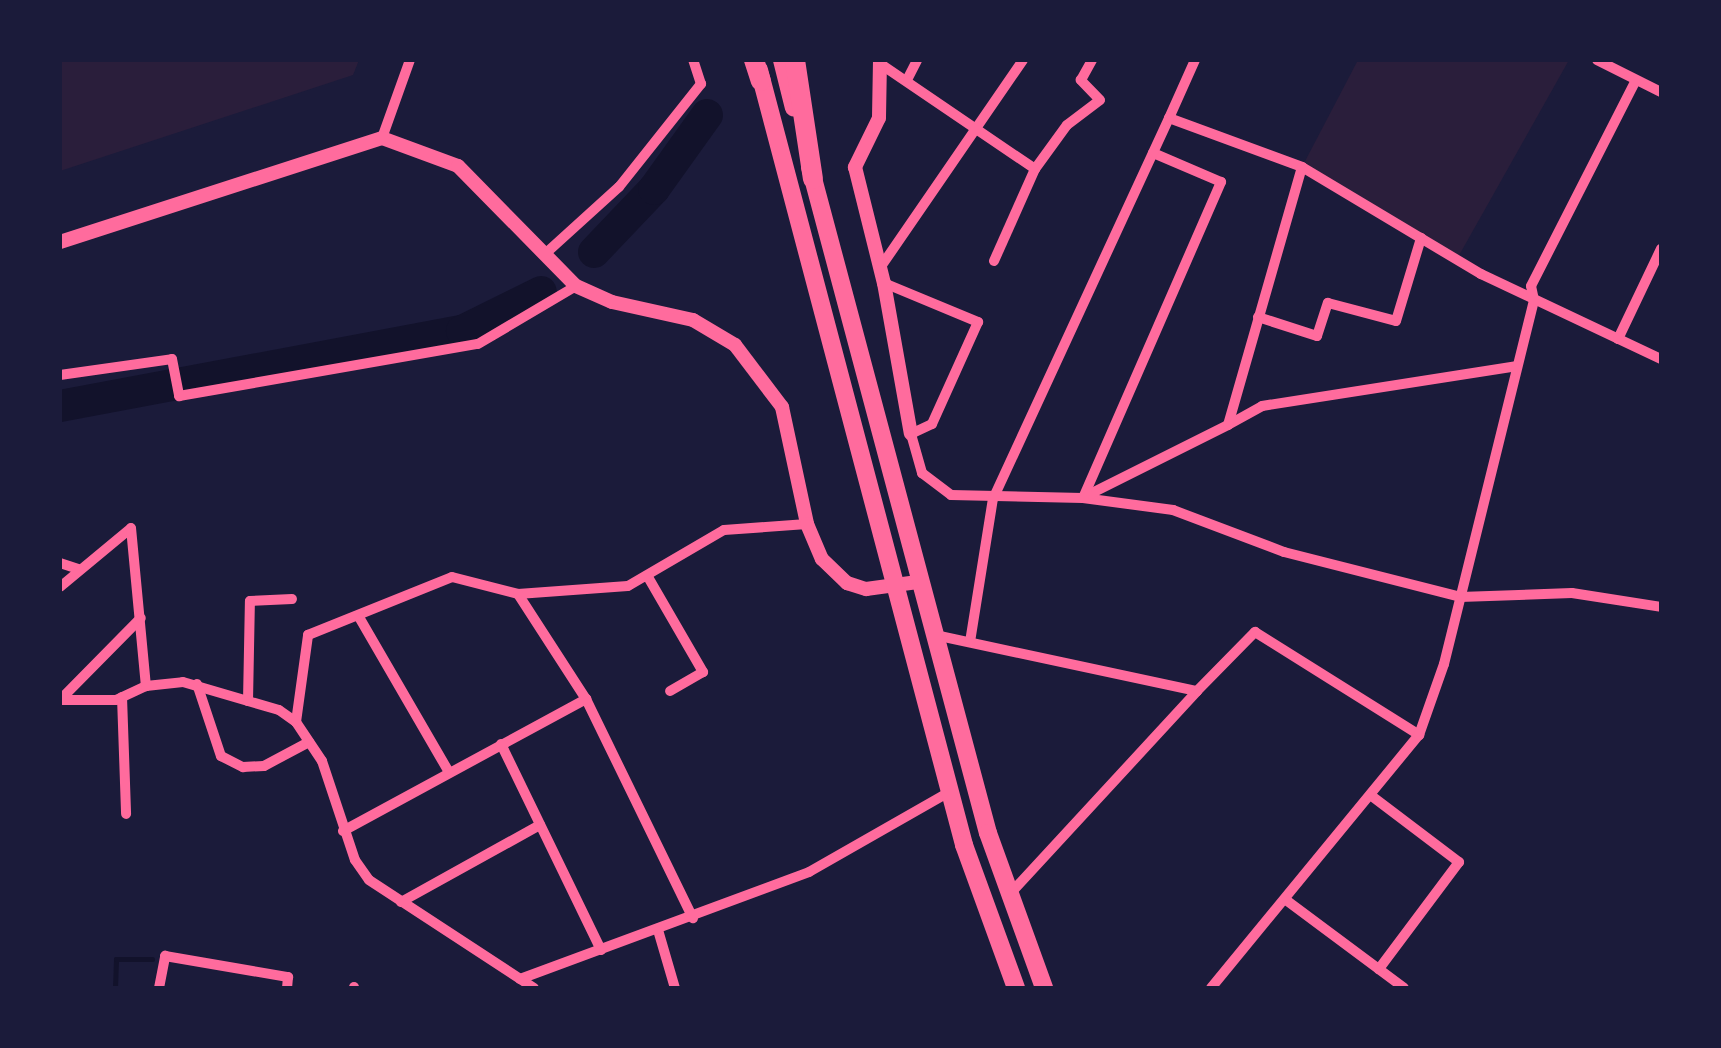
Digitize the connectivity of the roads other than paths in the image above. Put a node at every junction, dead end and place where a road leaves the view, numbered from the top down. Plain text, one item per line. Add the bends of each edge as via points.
1 (410, 60) edge
2 (693, 60) edge
3 (755, 60) edge
4 (782, 60) edge
5 (795, 60) edge
6 (917, 60) edge
7 (1023, 60) edge
8 (1092, 60) edge
9 (1194, 60) edge
10 (1597, 60) edge
11 (881, 63) edge
12 (908, 78) junction
13 (1636, 80) junction
14 (762, 81) joint
15 (1661, 92) edge
16 (1169, 118) junction
17 (982, 128) junction
18 (382, 138) junction
19 (1153, 153) junction
20 (1302, 167) junction
21 (1034, 169) junction
22 (812, 179) junction
23 (1421, 238) junction
24 (60, 242) edge
25 (1661, 249) edge
26 (545, 254) junction
27 (994, 261) dead end
28 (882, 275) junction
29 (576, 286) junction
30 (1534, 300) junction
31 (1258, 317) junction
32 (1618, 339) junction
33 (1661, 359) edge
34 (1516, 366) junction
35 (60, 375) edge
36 (1228, 425) junction
37 (911, 434) junction
38 (1083, 498) junction
39 (993, 499) junction
40 (807, 524) junction
41 (60, 562) edge
42 (79, 569) junction
43 (648, 577) junction
44 (918, 582) junction
45 (60, 587) edge
46 (893, 588) junction
47 (518, 594) junction
48 (1460, 597) junction
49 (292, 600) dead end
50 (1661, 607) edge
51 (360, 617) junction
52 (141, 618) junction
53 (934, 635) junction
54 (970, 642) junction
55 (197, 684) junction
56 (146, 686) junction
57 (670, 691) dead end
58 (1197, 691) junction
59 (122, 697) junction
60 (586, 698) junction
61 (60, 700) edge
62 (248, 701) junction
63 (296, 722) junction
64 (1419, 735) junction
65 (309, 742) junction
66 (501, 744) junction
67 (449, 772) junction
68 (952, 790) junction
69 (1373, 797) junction
70 (126, 814) dead end
71 (540, 825) junction
72 (344, 831) junction
73 (1008, 895) junction
74 (1286, 900) junction
75 (401, 902) junction
76 (692, 918) junction
77 (658, 930) junction
78 (601, 950) junction
79 (1380, 970) junction
80 (520, 979) junction
81 (159, 988) edge
82 (287, 988) edge
83 (534, 988) edge
84 (676, 988) edge
85 (1016, 988) edge
86 (1044, 988) edge
87 (1210, 988) edge
88 (1404, 988) edge

1 - 18 street
2 - 26 street via 697,90 619,188
3 - 14 highway
4 - 22 main road
5 - 22 highway
6 - 12 street
7 - 17 street
8 - 21 street via 1080,80 1100,100 1068,125
9 - 16 street
10 - 13 street
11 - 12 street
11 - 28 street via 879,118 855,167
12 - 17 street
13 - 15 street
13 - 30 street via 1531,286
14 - 46 main road
16 - 19 street
16 - 20 street
17 - 21 street
17 - 28 street
18 - 24 street
18 - 26 street via 458,166
19 - 38 street via 1221,182
19 - 39 street
20 - 23 street
20 - 31 street
21 - 27 street
22 - 44 main road
23 - 30 street
23 - 31 street via 1396,321 1328,303 1317,336
25 - 32 street
26 - 29 street
28 - 37 street
28 - 37 street via 978,322 932,424
29 - 35 street via 478,344 179,396 172,359
29 - 40 street via 612,302 693,320 754,362 782,407
30 - 32 street
30 - 34 street
31 - 36 street
32 - 33 street
34 - 36 street via 1262,406
34 - 48 street
36 - 38 street
37 - 39 street via 922,473 951,495
38 - 39 street
38 - 48 street via 1173,510 1284,552
39 - 54 street
40 - 43 street via 724,530
40 - 46 street via 822,559 847,584
41 - 42 street
42 - 45 street
42 - 52 street via 132,528
43 - 47 street via 628,586
43 - 57 street via 703,672
44 - 46 street
44 - 53 main road
46 - 68 main road
47 - 51 street via 452,578
47 - 60 street
48 - 50 street via 1572,593
48 - 64 street
49 - 62 street via 250,600
51 - 63 street via 308,635
51 - 67 street
52 - 56 street
52 - 61 street
53 - 54 street
53 - 73 main road
54 - 58 street
55 - 56 street
55 - 62 street
55 - 65 street via 221,756 243,767 264,766
56 - 59 street
58 - 64 street via 1255,632
58 - 73 street
59 - 61 street
59 - 70 street
60 - 66 street
60 - 76 street
62 - 63 street
63 - 65 street
64 - 69 street
65 - 72 street via 334,786
66 - 67 street
66 - 71 street
67 - 72 street
68 - 76 street via 808,872
68 - 85 main road via 977,891
69 - 74 street
69 - 79 street via 1459,862
71 - 75 street
71 - 78 street
72 - 75 street via 369,880
73 - 86 main road
74 - 79 street
74 - 87 street
75 - 80 street
76 - 77 street
77 - 78 street
77 - 84 street
78 - 80 street
79 - 88 street
80 - 83 street
81 - 82 street via 165,956 288,977

